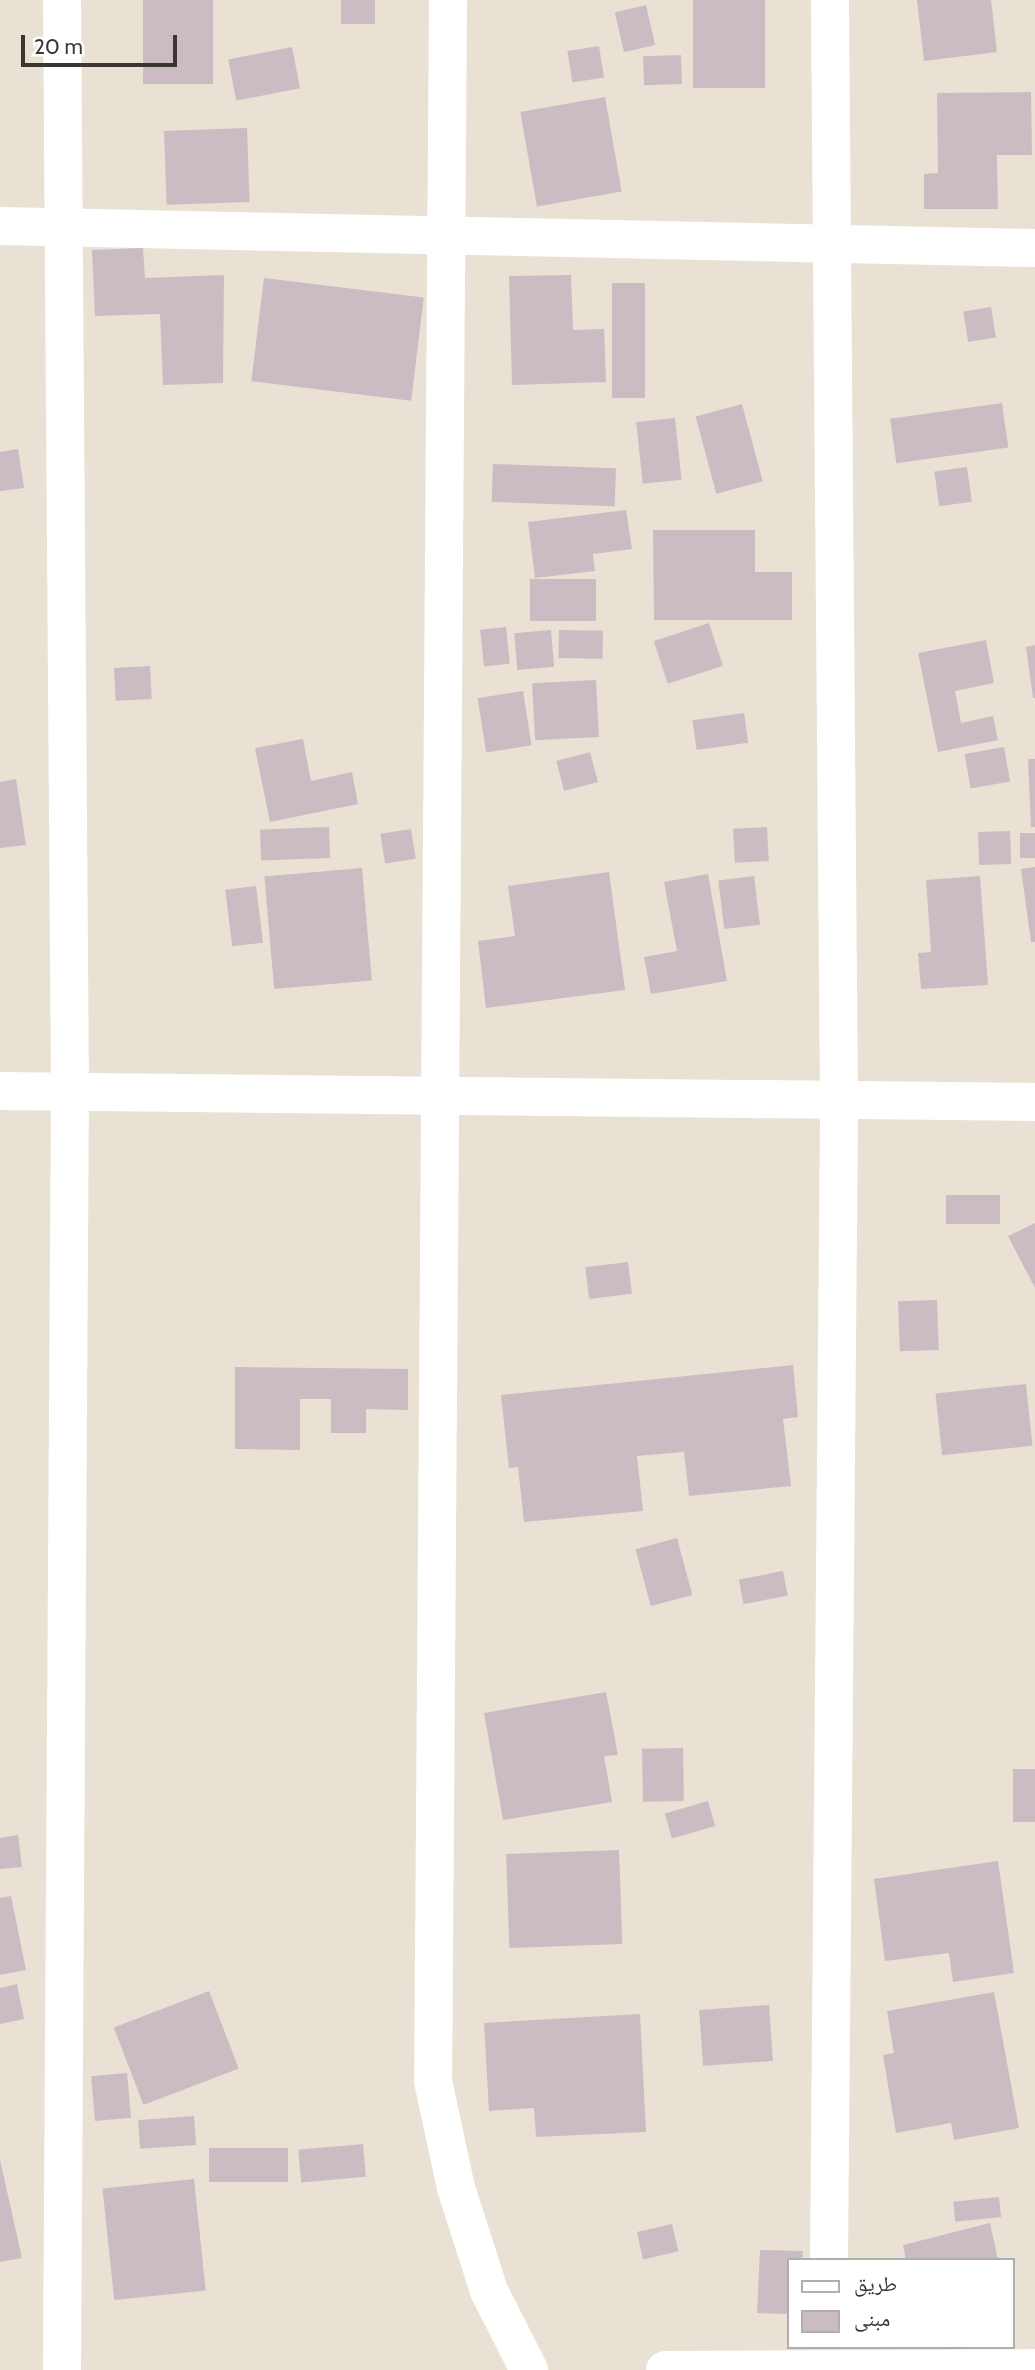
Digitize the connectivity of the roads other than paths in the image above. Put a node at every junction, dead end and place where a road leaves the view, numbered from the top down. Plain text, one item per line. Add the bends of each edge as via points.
1 (62, 0) edge
2 (448, 0) edge
3 (830, 0) edge
4 (0, 226) edge
5 (60, 226) junction
6 (445, 234) junction
7 (828, 247) junction
8 (1035, 248) edge
9 (0, 1091) edge
10 (70, 1092) junction
11 (443, 1097) junction
12 (1035, 1102) edge
13 (839, 1104) junction
14 (829, 2258) edge
15 (827, 2349) edge
16 (1035, 2368) edge
17 (826, 2369) edge
18 (62, 2370) edge
19 (529, 2370) edge
20 (665, 2370) edge

1 - 5 street
2 - 6 street
3 - 7 street
4 - 5 street
5 - 6 street
5 - 10 street
6 - 7 street
6 - 11 street
7 - 8 street
7 - 13 street
9 - 10 street
10 - 11 street
10 - 18 street
11 - 13 street
11 - 19 street via 433,2081 456,2188 489,2291
12 - 13 street
13 - 14 street
15 - 17 street
16 - 17 street
17 - 20 street

